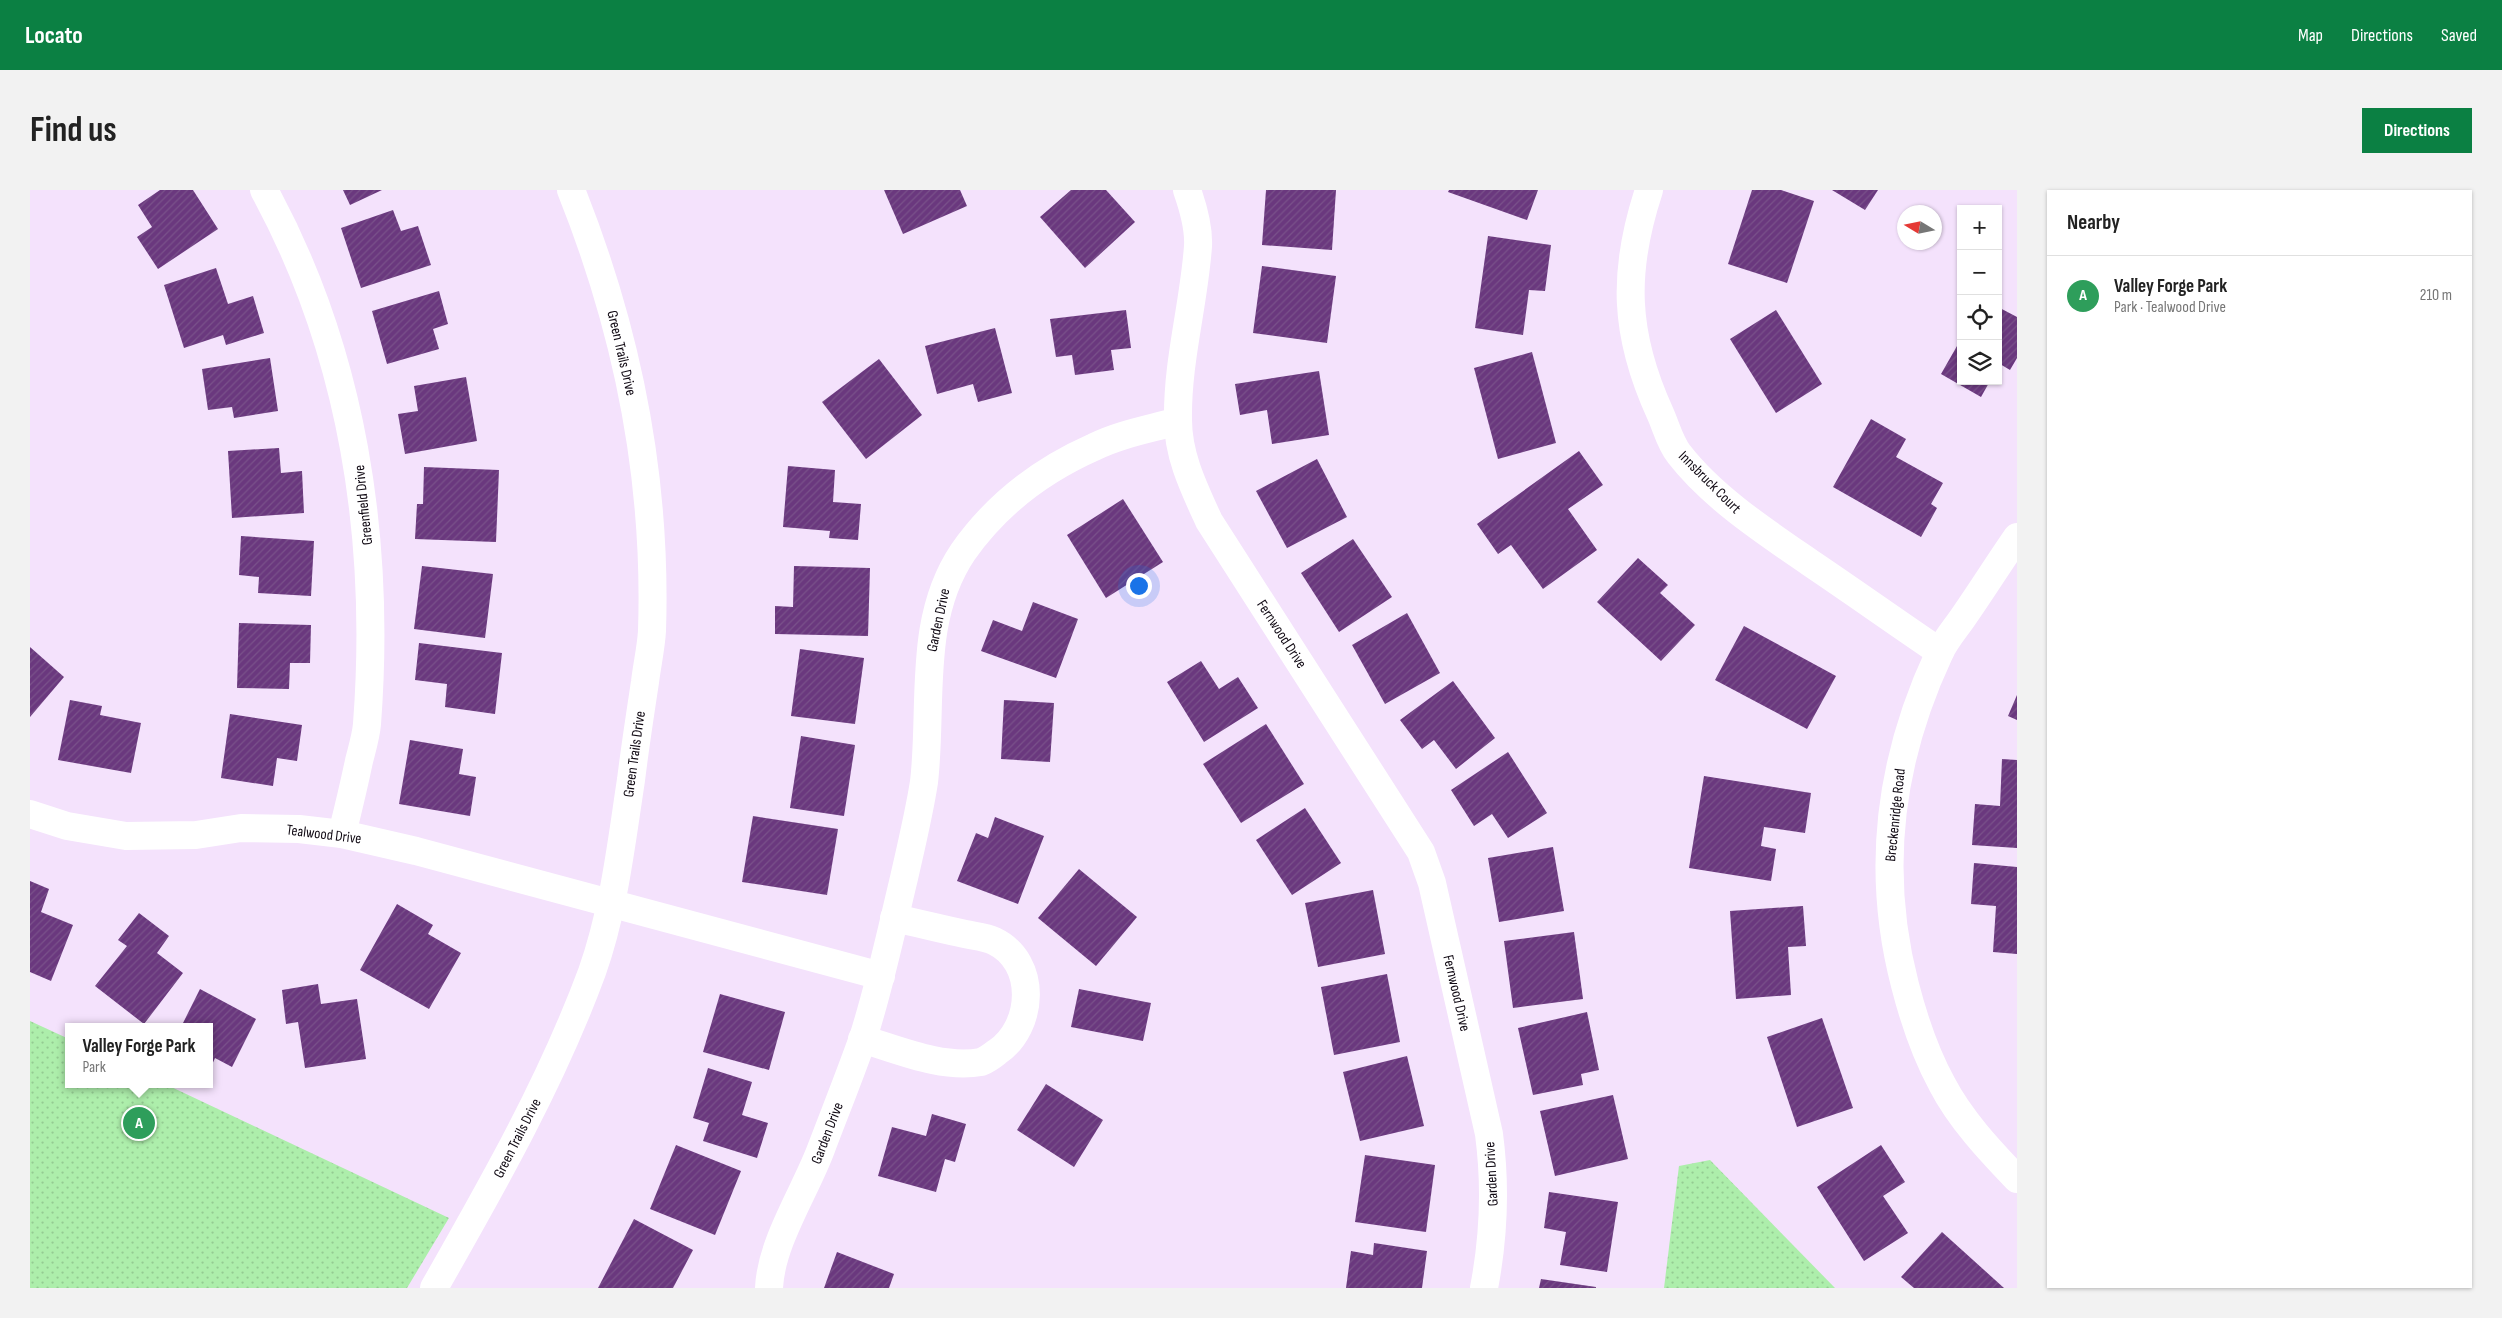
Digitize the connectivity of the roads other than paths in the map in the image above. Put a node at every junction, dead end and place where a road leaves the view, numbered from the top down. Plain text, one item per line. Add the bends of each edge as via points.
1 (264, 190) edge
2 (571, 190) edge
3 (1187, 190) edge
4 (1649, 190) edge
5 (1178, 421) junction
6 (2017, 537) edge
7 (1940, 652) junction
8 (30, 814) edge
9 (342, 834) junction
10 (613, 904) junction
11 (894, 918) junction
12 (881, 976) junction
13 (862, 1039) junction
14 (1473, 1060) joint
15 (2017, 1179) edge
16 (434, 1288) edge
17 (769, 1288) edge
18 (1484, 1288) edge

1 - 9 street, Greenfield Drive via 285,228 316,301 338,372 358,464 368,546 367,725
2 - 10 street, Green Trails Drive via 608,289 628,368 644,464 650,539 652,633
3 - 5 street, Fernwood Drive via 1193,206 1198,244 1179,379
4 - 7 street, Innsbruck Court via 1631,262 1631,309 1645,380 1678,453 1727,502 1760,528
5 - 11 street, Garden Drive via 1095,446 1047,471 1000,507 964,552 944,586 931,640 924,782
5 - 14 street, Fernwood Drive via 1186,470 1209,520 1421,852 1432,883
6 - 7 street, Breckenridge Road
7 - 15 street, Breckenridge Road via 1900,761 1888,853 1890,907 1913,1018 1927,1055 1943,1087 1969,1123
8 - 9 street, Tealwood Drive via 66,826 126,836 196,835 241,828
9 - 10 street, Tealwood Drive
10 - 12 street
10 - 16 street, Green Trails Drive via 592,971 537,1099 502,1169
11 - 12 street, Garden Drive
11 - 13 street via 994,941 1010,952 1021,966 1026,985 1021,1021 1014,1036 1002,1049 983,1061 962,1064
12 - 13 street, Garden Drive
13 - 17 street, Garden Drive via 815,1166 781,1240
14 - 18 street, Garden Drive via 1494,1172 1493,1222

